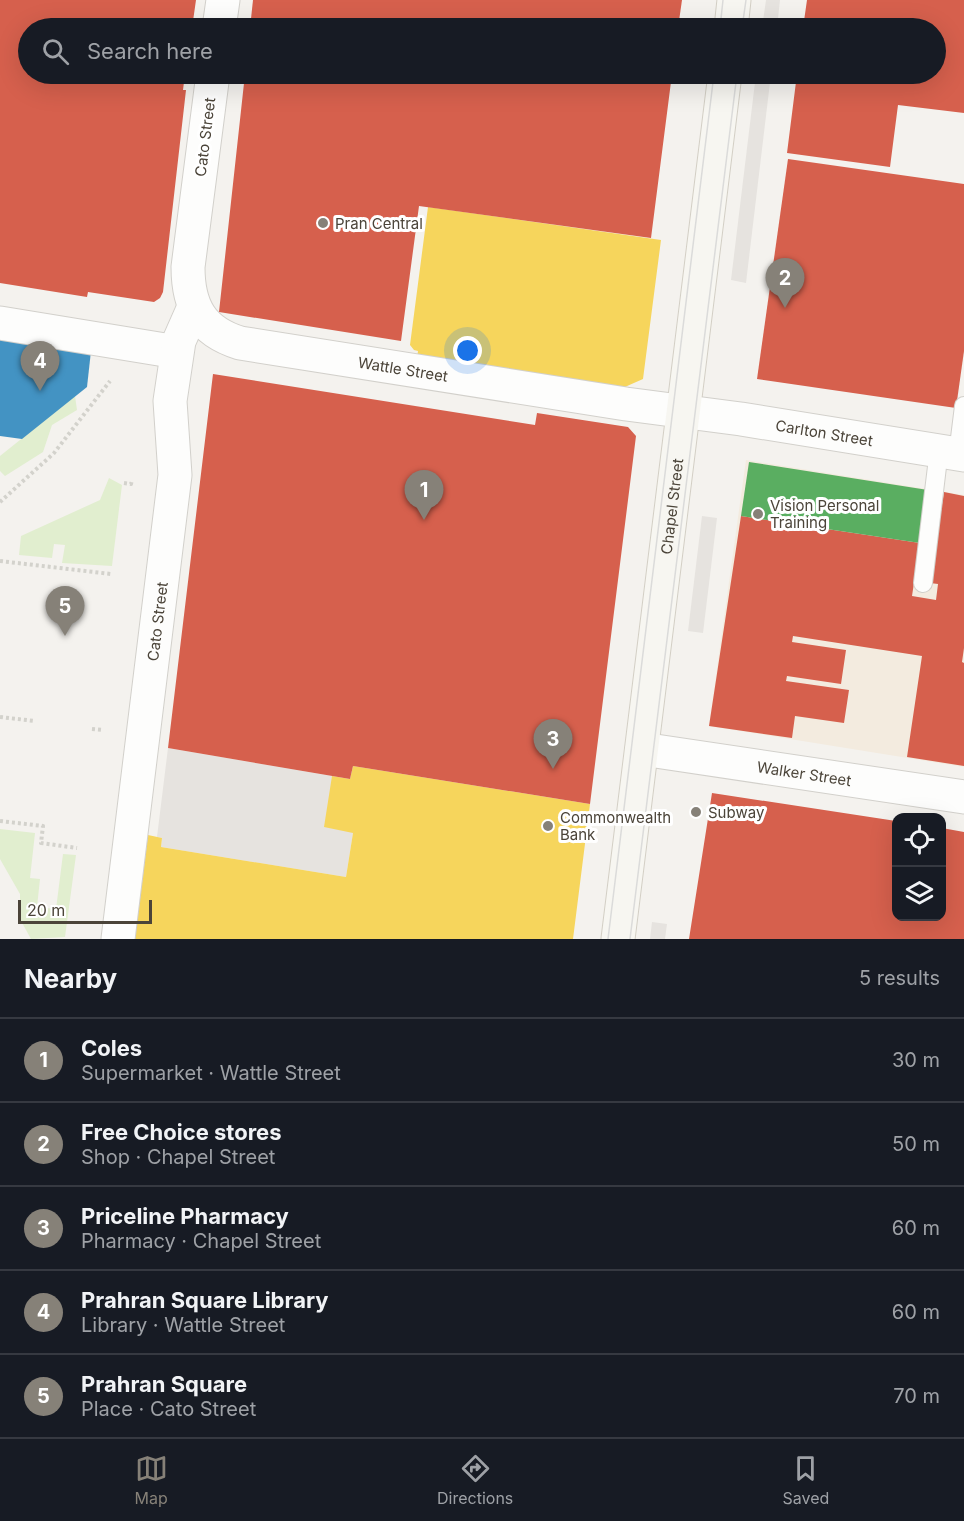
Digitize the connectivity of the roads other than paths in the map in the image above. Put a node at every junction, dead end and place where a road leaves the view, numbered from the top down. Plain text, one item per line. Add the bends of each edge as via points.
1 (223, 0) edge
2 (734, 0) edge
3 (220, 18) edge
4 (732, 18) edge
5 (212, 84) edge
6 (724, 84) edge
7 (198, 313) junction
8 (0, 323) edge
9 (152, 348) road end
10 (964, 406) edge
11 (684, 411) junction
12 (954, 453) edge
13 (923, 583) dead end
14 (642, 750) junction
15 (964, 797) edge
16 (118, 939) edge
17 (618, 939) edge

1 - 3 street
2 - 4 street
5 - 7 street, Cato Street via 188,267
6 - 11 street, Chapel Street
7 - 11 street, Wattle Street via 215,332 240,343
7 - 16 street, Cato Street via 179,341 170,401 175,475
8 - 9 street
10 - 12 lane
11 - 12 street, Carlton Street
11 - 14 street, Chapel Street
12 - 13 lane
14 - 15 street, Walker Street
14 - 17 street, Chapel Street

